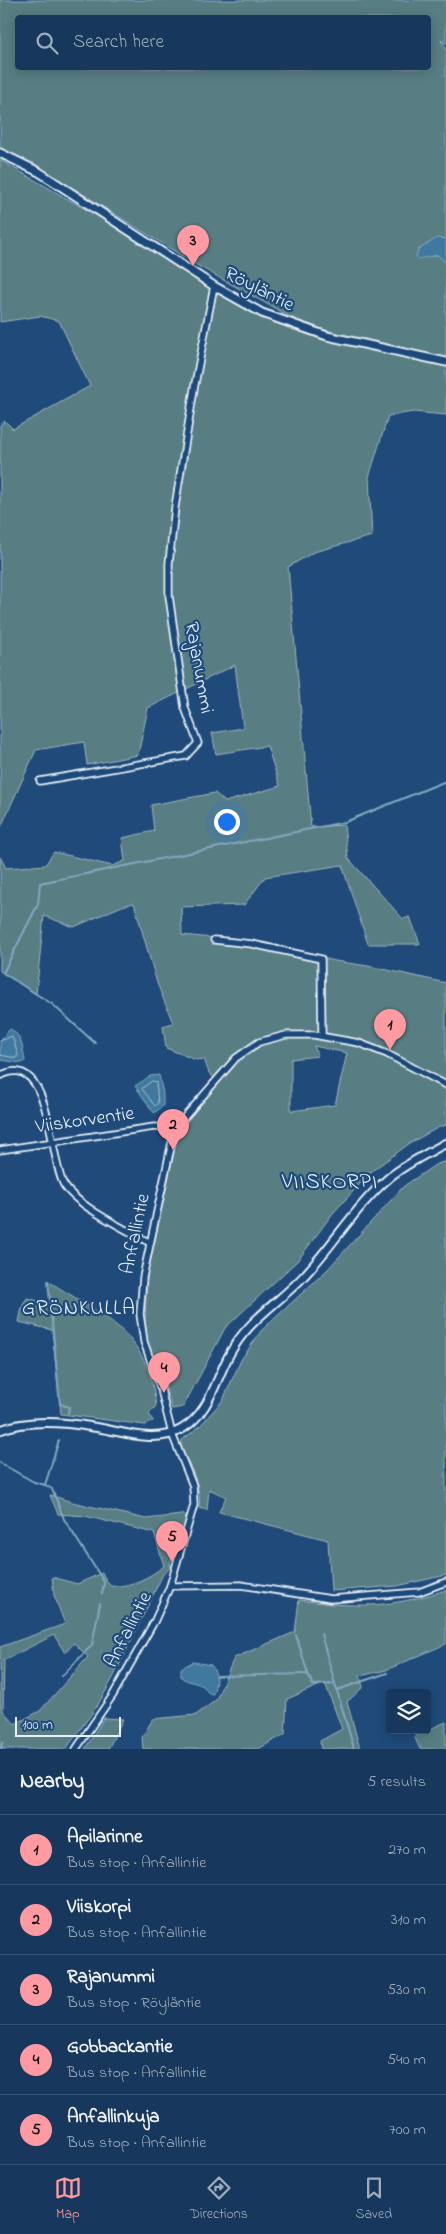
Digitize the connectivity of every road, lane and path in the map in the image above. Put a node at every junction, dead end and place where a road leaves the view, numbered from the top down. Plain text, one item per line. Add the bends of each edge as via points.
1 (0, 153) edge
2 (214, 286) junction
3 (446, 362) edge
4 (40, 781) dead end
5 (214, 940) dead end
6 (322, 1036) junction
7 (0, 1076) edge
8 (446, 1085) edge
9 (176, 1128) junction
10 (53, 1142) junction
11 (446, 1143) edge
12 (0, 1150) edge
13 (150, 1243) junction
14 (0, 1430) edge
15 (172, 1434) junction
16 (446, 1582) edge
17 (170, 1586) junction
18 (76, 1749) edge

1 - 2 street, Röyläntie via 39,172
2 - 3 street, Röyläntie via 262,313 298,327 363,345
2 - 4 street, Rajanummi via 192,399 169,563 169,596 185,708 198,743 186,756
5 - 6 street via 252,944 321,959
6 - 8 street, Anfallintie via 374,1048
6 - 9 street, Anfallintie via 286,1035 269,1038 250,1047 212,1083
7 - 10 street via 12,1072 20,1074 36,1085 41,1092
9 - 10 street, Viiskorventie via 154,1127
9 - 13 street, Anfallintie
10 - 12 street, Viiskorventie
10 - 13 street via 61,1178 71,1193
11 - 15 street via 401,1168 381,1185 302,1279 249,1326 224,1364 207,1405 196,1419
13 - 15 street, Anfallintie via 141,1292 141,1330
14 - 15 street via 40,1423 92,1426 156,1437
15 - 17 street, Anfallintie via 191,1481 194,1505
16 - 17 street via 419,1592 331,1598 241,1585
17 - 18 street, Anfallintie via 133,1662

